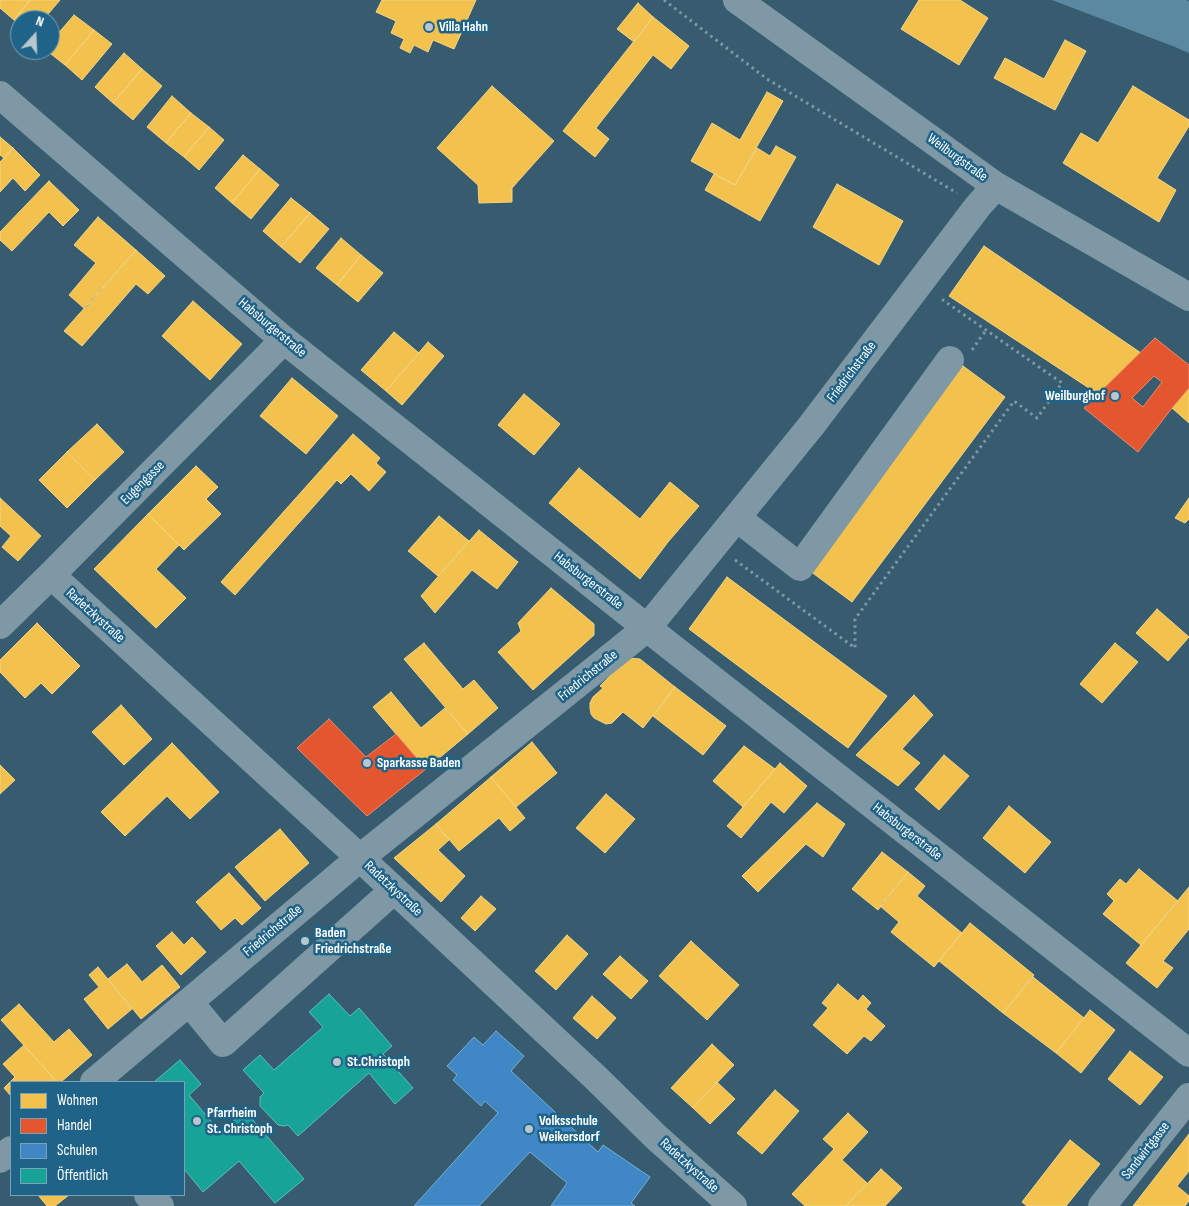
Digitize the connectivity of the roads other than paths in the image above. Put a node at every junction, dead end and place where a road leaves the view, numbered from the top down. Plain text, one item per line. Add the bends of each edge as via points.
1 (737, 0) edge
2 (0, 95) edge
3 (987, 196) junction
4 (1189, 297) edge
5 (284, 340) junction
6 (950, 360) dead end
7 (737, 518) junction
8 (51, 575) junction
9 (0, 625) edge
10 (648, 628) junction
11 (360, 858) junction
12 (394, 890) junction
13 (189, 1002) junction
14 (1189, 1053) edge
15 (95, 1081) edge
16 (1189, 1097) edge
17 (10, 1151) edge
18 (0, 1159) edge
19 (149, 1196) edge
20 (160, 1206) edge
21 (733, 1206) edge
22 (1102, 1206) edge

1 - 3 street, Weilburgstraße
2 - 5 street, Habsburgerstraße
3 - 4 street, Weilburgstraße
3 - 7 street, Friedrichstraße
5 - 8 street, Eugengasse
5 - 10 street, Habsburgerstraße
6 - 7 street via 800,567
7 - 10 street, Friedrichstraße
8 - 9 street, Eugengasse
8 - 11 street, Radetzkystraße
10 - 11 street, Friedrichstraße
10 - 14 street, Habsburgerstraße
11 - 12 street, Radetzkystraße
11 - 13 street, Friedrichstraße
12 - 13 street via 223,1043
12 - 21 street, Radetzkystraße
13 - 15 street, Friedrichstraße
16 - 22 street, Sandwirtgasse
17 - 18 street
19 - 20 street

